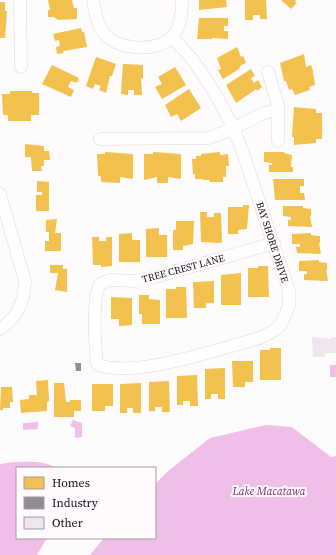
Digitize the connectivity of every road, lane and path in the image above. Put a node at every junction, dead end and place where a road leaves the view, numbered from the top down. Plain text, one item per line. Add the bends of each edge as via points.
1 (20, 0) edge
2 (93, 0) edge
3 (182, 0) edge
4 (172, 38) junction
5 (21, 67) dead end
6 (268, 72) dead end
7 (278, 110) junction
8 (233, 129) junction
9 (100, 139) dead end
10 (278, 140) dead end
11 (0, 194) edge
12 (274, 243) junction
13 (0, 329) edge
14 (98, 364) joint

1 - 5 street
2 - 4 street via 103,32 108,39 116,43 154,46
3 - 4 street via 180,25
4 - 8 street, BAY SHORE DRIVE via 189,54
6 - 7 street
7 - 8 street via 264,113
7 - 10 street
8 - 9 street via 208,138
8 - 12 street, BAY SHORE DRIVE
11 - 13 street via 25,281 25,294 14,318
12 - 14 street, TREE CREST LANE via 155,277 135,281 110,280 100,284 96,294 95,349
12 - 14 street, BAY SHORE DRIVE via 290,298 285,316 275,330 260,338 155,366 107,368

